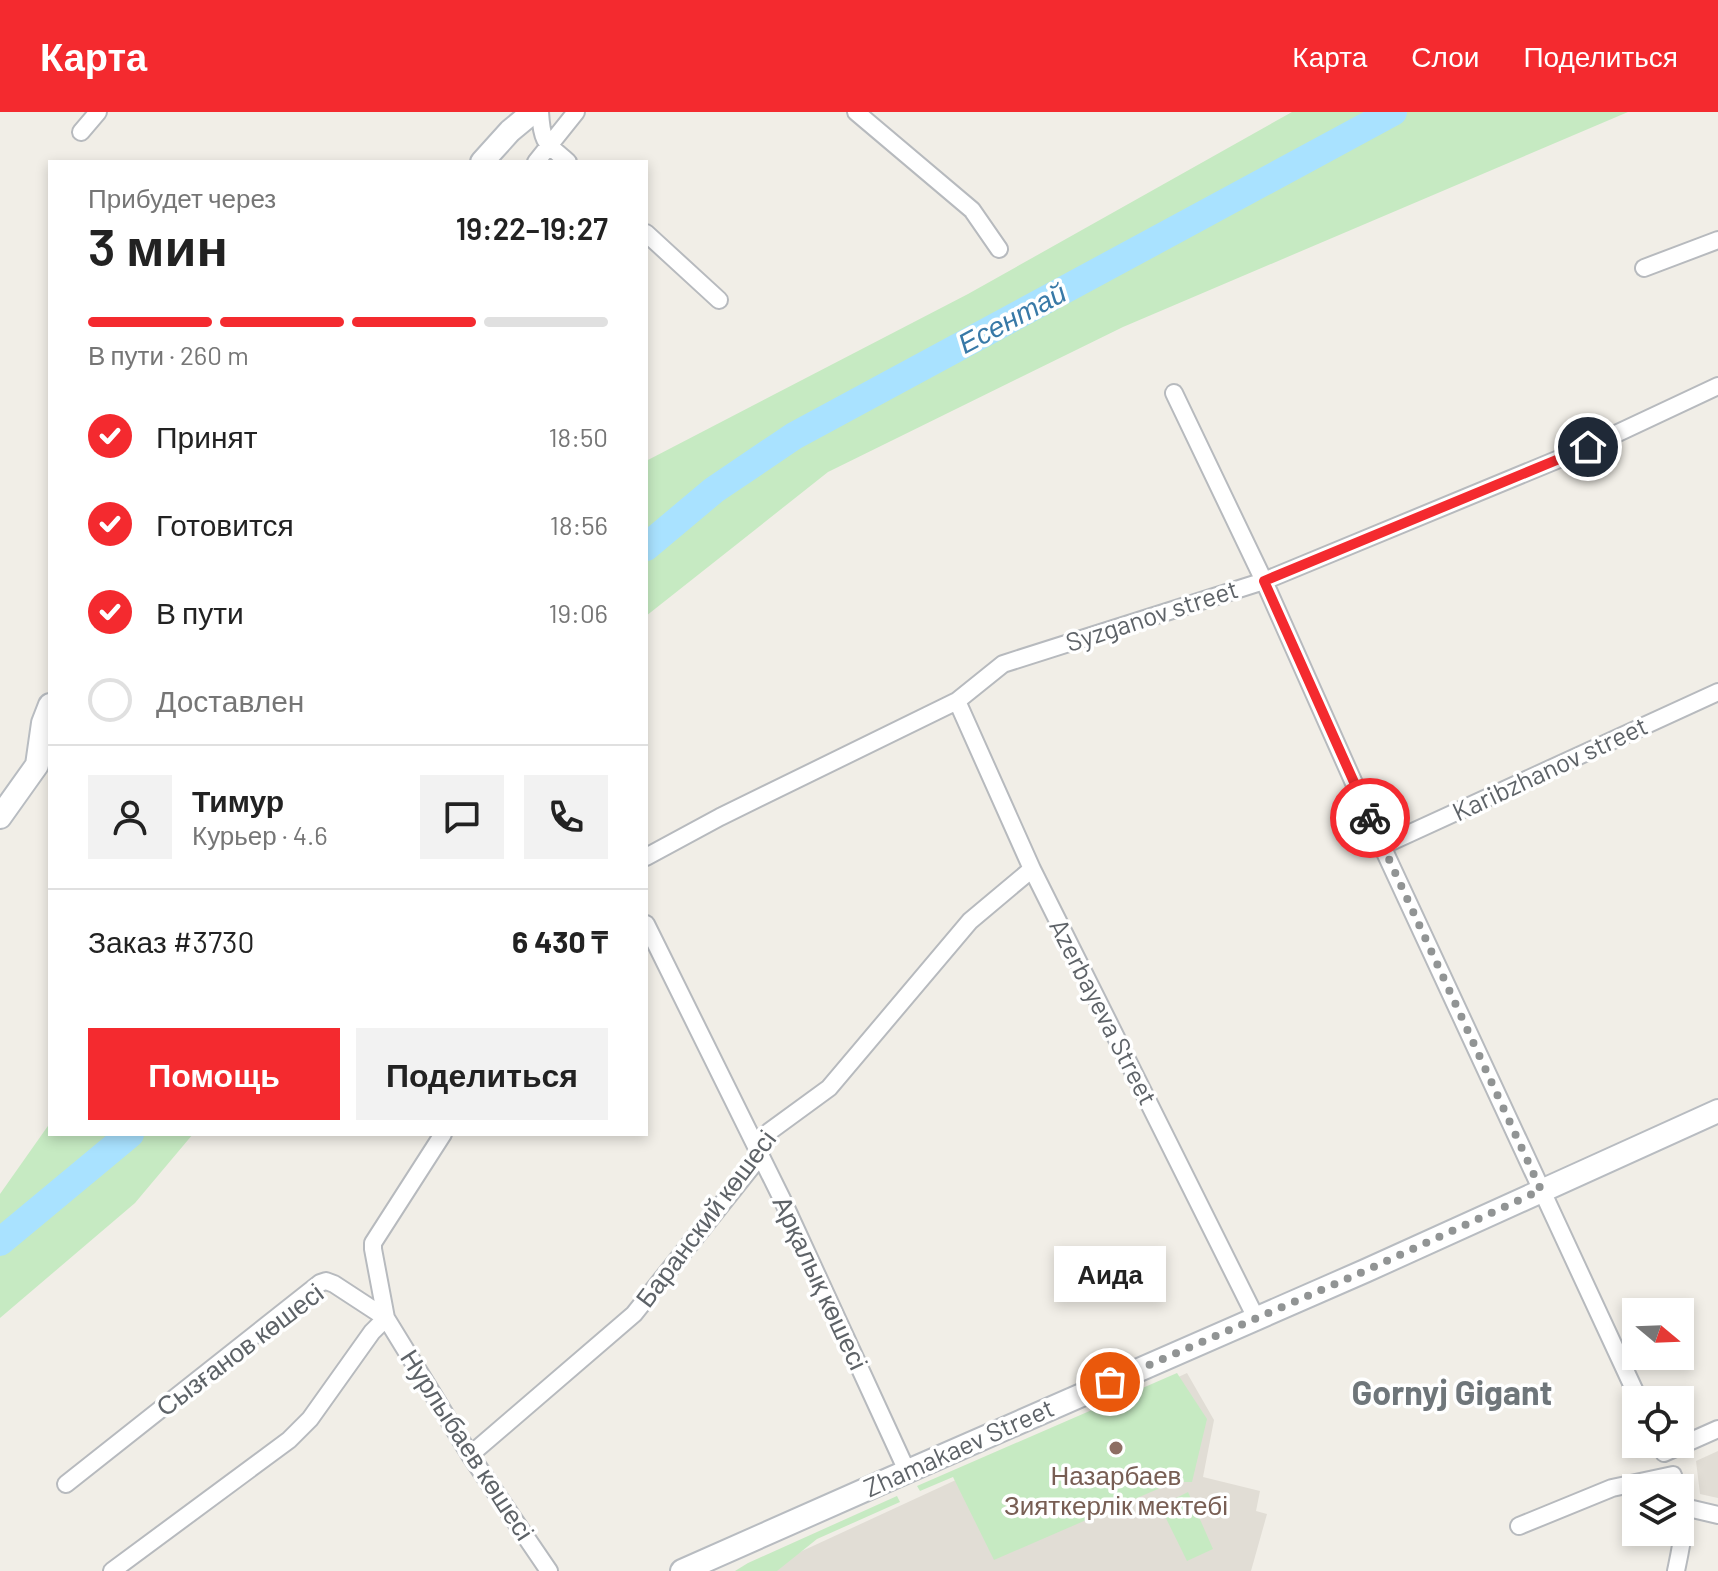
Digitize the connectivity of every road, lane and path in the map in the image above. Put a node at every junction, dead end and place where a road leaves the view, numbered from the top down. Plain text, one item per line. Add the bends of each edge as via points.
1 (98, 112) edge
2 (533, 112) edge
3 (540, 112) edge
4 (576, 112) edge
5 (856, 112) edge
6 (81, 132) dead end
7 (549, 145) junction
8 (484, 160) edge
9 (538, 160) edge
10 (566, 160) edge
11 (648, 235) edge
12 (1718, 240) edge
13 (999, 249) dead end
14 (1644, 268) dead end
15 (719, 300) dead end
16 (1718, 386) edge
17 (1174, 393) dead end
18 (1264, 581) junction
19 (1718, 692) edge
20 (957, 701) junction
21 (48, 710) edge
22 (48, 747) edge
23 (37, 765) junction
24 (0, 817) edge
25 (1382, 846) junction
26 (648, 856) edge
27 (1032, 869) junction
28 (648, 928) edge
29 (1718, 1111) edge
30 (442, 1136) edge
31 (761, 1155) junction
32 (1541, 1190) junction
33 (386, 1318) junction
34 (1256, 1318) junction
35 (1632, 1386) edge
36 (1718, 1429) edge
37 (1694, 1438) edge
38 (470, 1455) junction
39 (907, 1471) junction
40 (66, 1484) dead end
41 (1622, 1487) edge
42 (1694, 1506) edge
43 (1718, 1515) edge
44 (1519, 1526) dead end
45 (1681, 1546) edge
46 (112, 1571) edge
47 (549, 1571) edge
48 (682, 1571) edge
49 (1676, 1571) edge

1 - 6 street
2 - 8 street
3 - 7 street via 542,135
4 - 7 street
5 - 13 street via 972,210
7 - 9 street
7 - 10 street
11 - 15 street
12 - 14 street
16 - 18 street, Syzganov street via 1588,447
17 - 18 street
18 - 20 street, Syzganov street via 1003,664
18 - 25 street
19 - 25 street, Karibzhanov street
20 - 26 street, Syzganov street
20 - 27 street, Azerbayeva Street
21 - 23 street
22 - 23 street
23 - 24 street
25 - 32 street
27 - 31 street, Баранский көшесі via 970,921 829,1088 762,1137
27 - 34 street, Azerbayeva Street
28 - 31 street, Арқалық көшесі
29 - 32 street, Zhamakaev Street
30 - 33 street via 373,1243
31 - 38 street, Баранский көшесі via 634,1314
31 - 39 street, Арқалық көшесі
32 - 34 street, Zhamakaev Street
32 - 35 street
33 - 38 street, Нурлыбаев көшесі
33 - 40 street, Сызғанов көшесі via 334,1284 320,1283
33 - 46 street via 289,1440
34 - 39 street, Zhamakaev Street
36 - 37 street
38 - 47 street, Нурлыбаев көшесі
39 - 48 street, Zhamakaev Street
41 - 44 street
42 - 43 street
45 - 49 street

